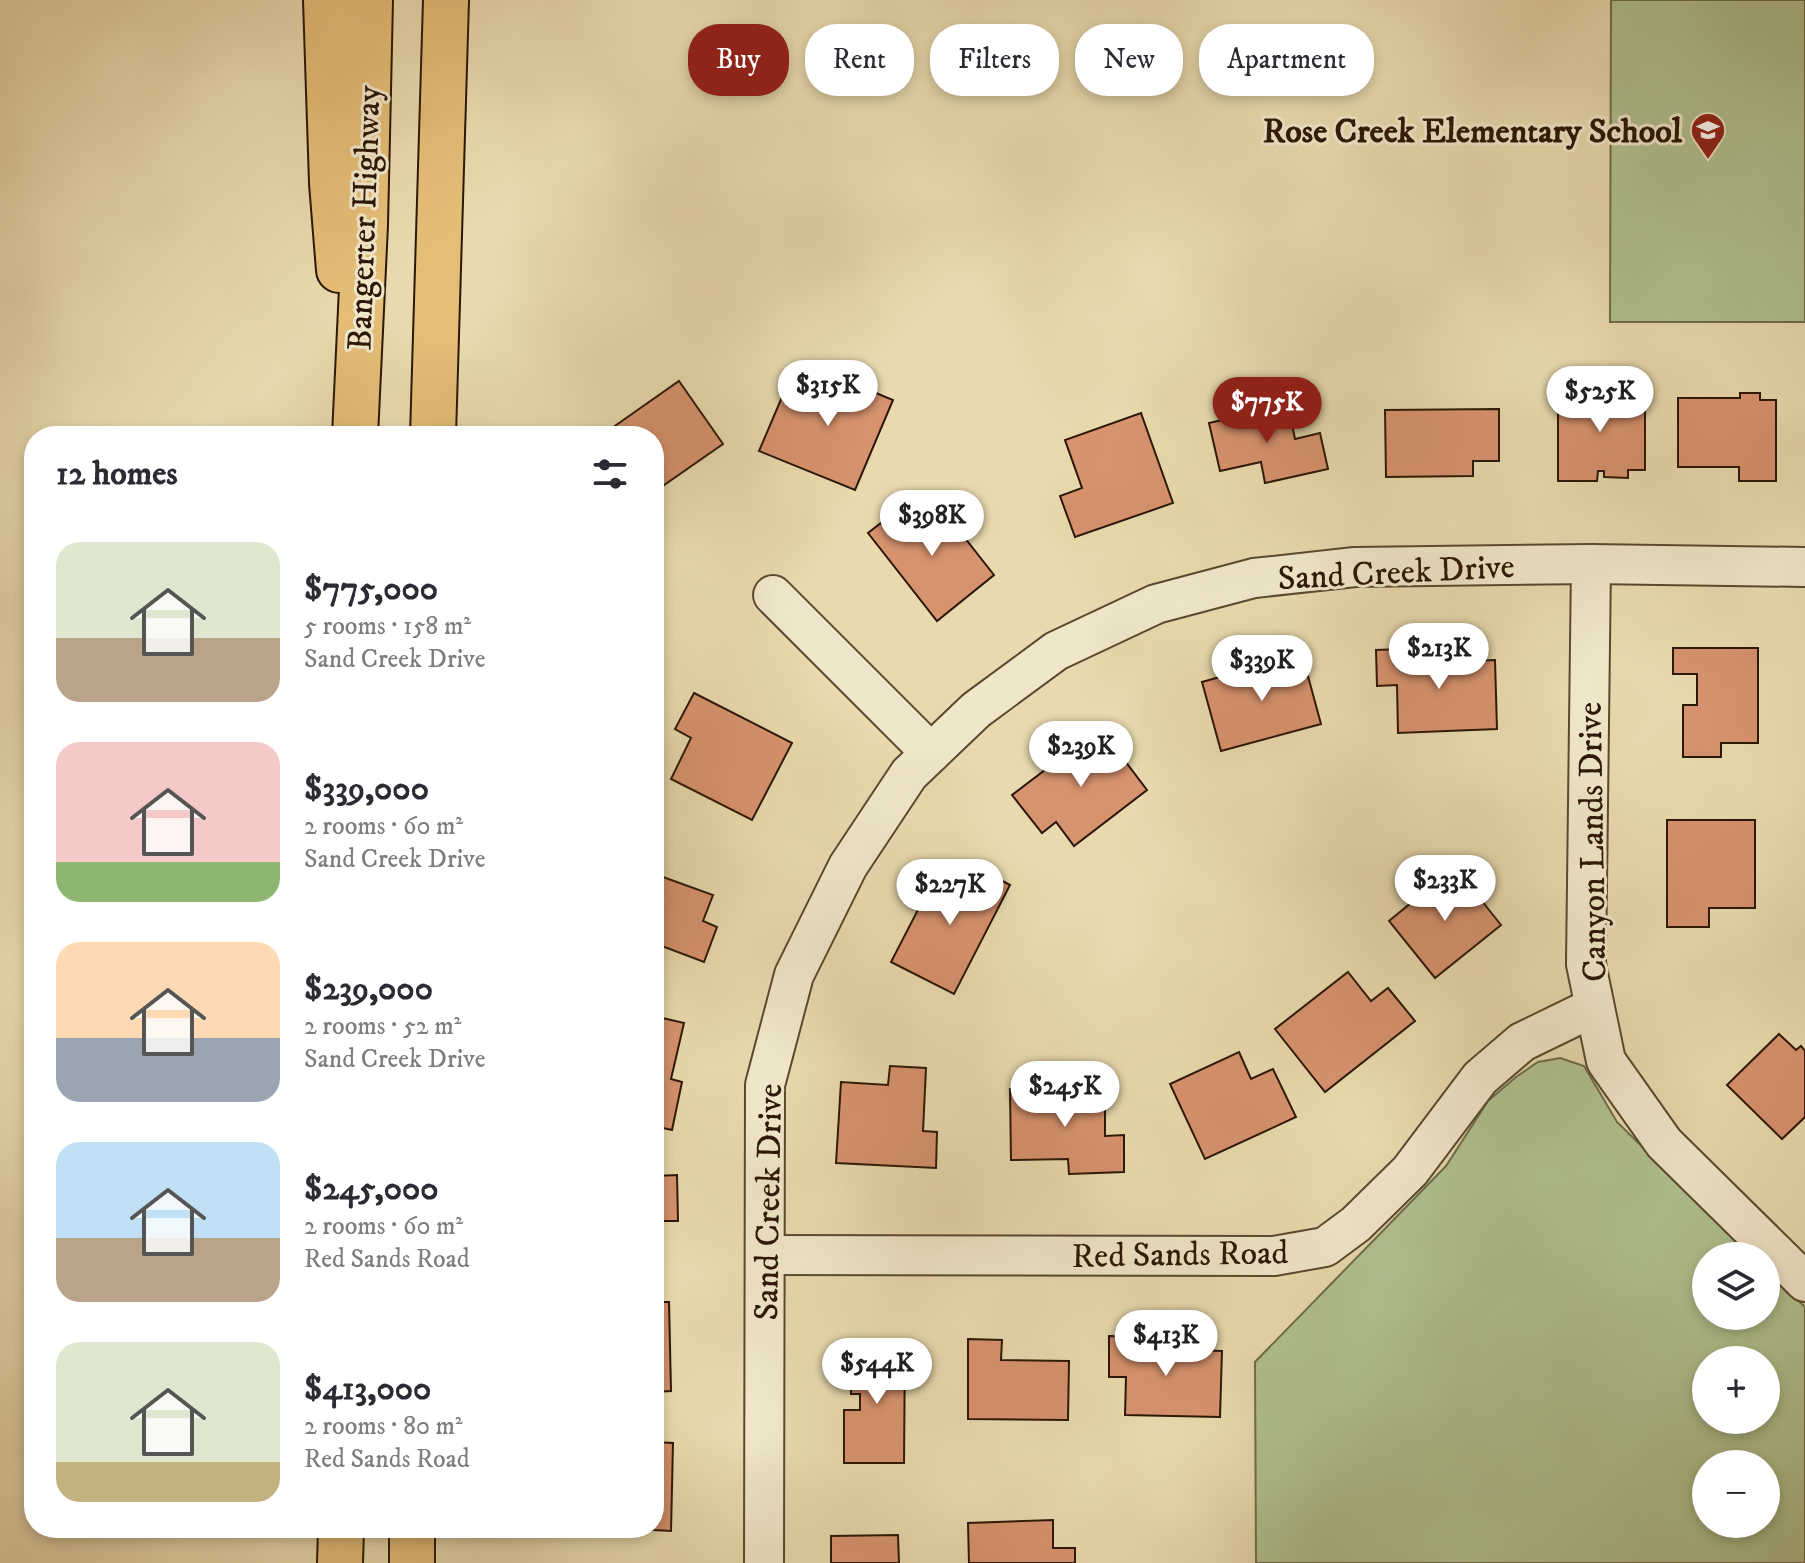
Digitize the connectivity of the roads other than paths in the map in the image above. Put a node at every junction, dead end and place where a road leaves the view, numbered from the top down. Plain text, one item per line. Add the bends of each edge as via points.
1 (326, 0) edge
2 (370, 0) edge
3 (446, 0) edge
4 (355, 424) edge
5 (433, 426) edge
6 (1591, 564) junction
7 (1805, 567) edge
8 (773, 595) dead end
9 (931, 753) junction
10 (1594, 1007) junction
11 (765, 1255) junction
12 (1800, 1266) edge
13 (341, 1538) edge
14 (412, 1538) edge
15 (340, 1563) edge
16 (412, 1563) edge
17 (764, 1563) edge

1 - 4 highway via 332,183
2 - 4 highway, Bangerter Highway
3 - 5 highway
6 - 7 street, Sand Creek Drive
6 - 9 street, Sand Creek Drive via 1355,567 1254,578 1156,604 1056,651 976,710
6 - 10 street, Canyon Lands Drive via 1586,964
8 - 9 street
9 - 11 street, Sand Creek Drive via 909,774 848,866 794,975 765,1085
10 - 11 street, Red Sands Road via 1522,1042 1480,1078 1410,1171 1325,1247 1274,1256
10 - 12 street, Canyon Lands Drive via 1606,1061 1664,1143
11 - 17 street, Sand Creek Drive
13 - 15 highway
14 - 16 highway

